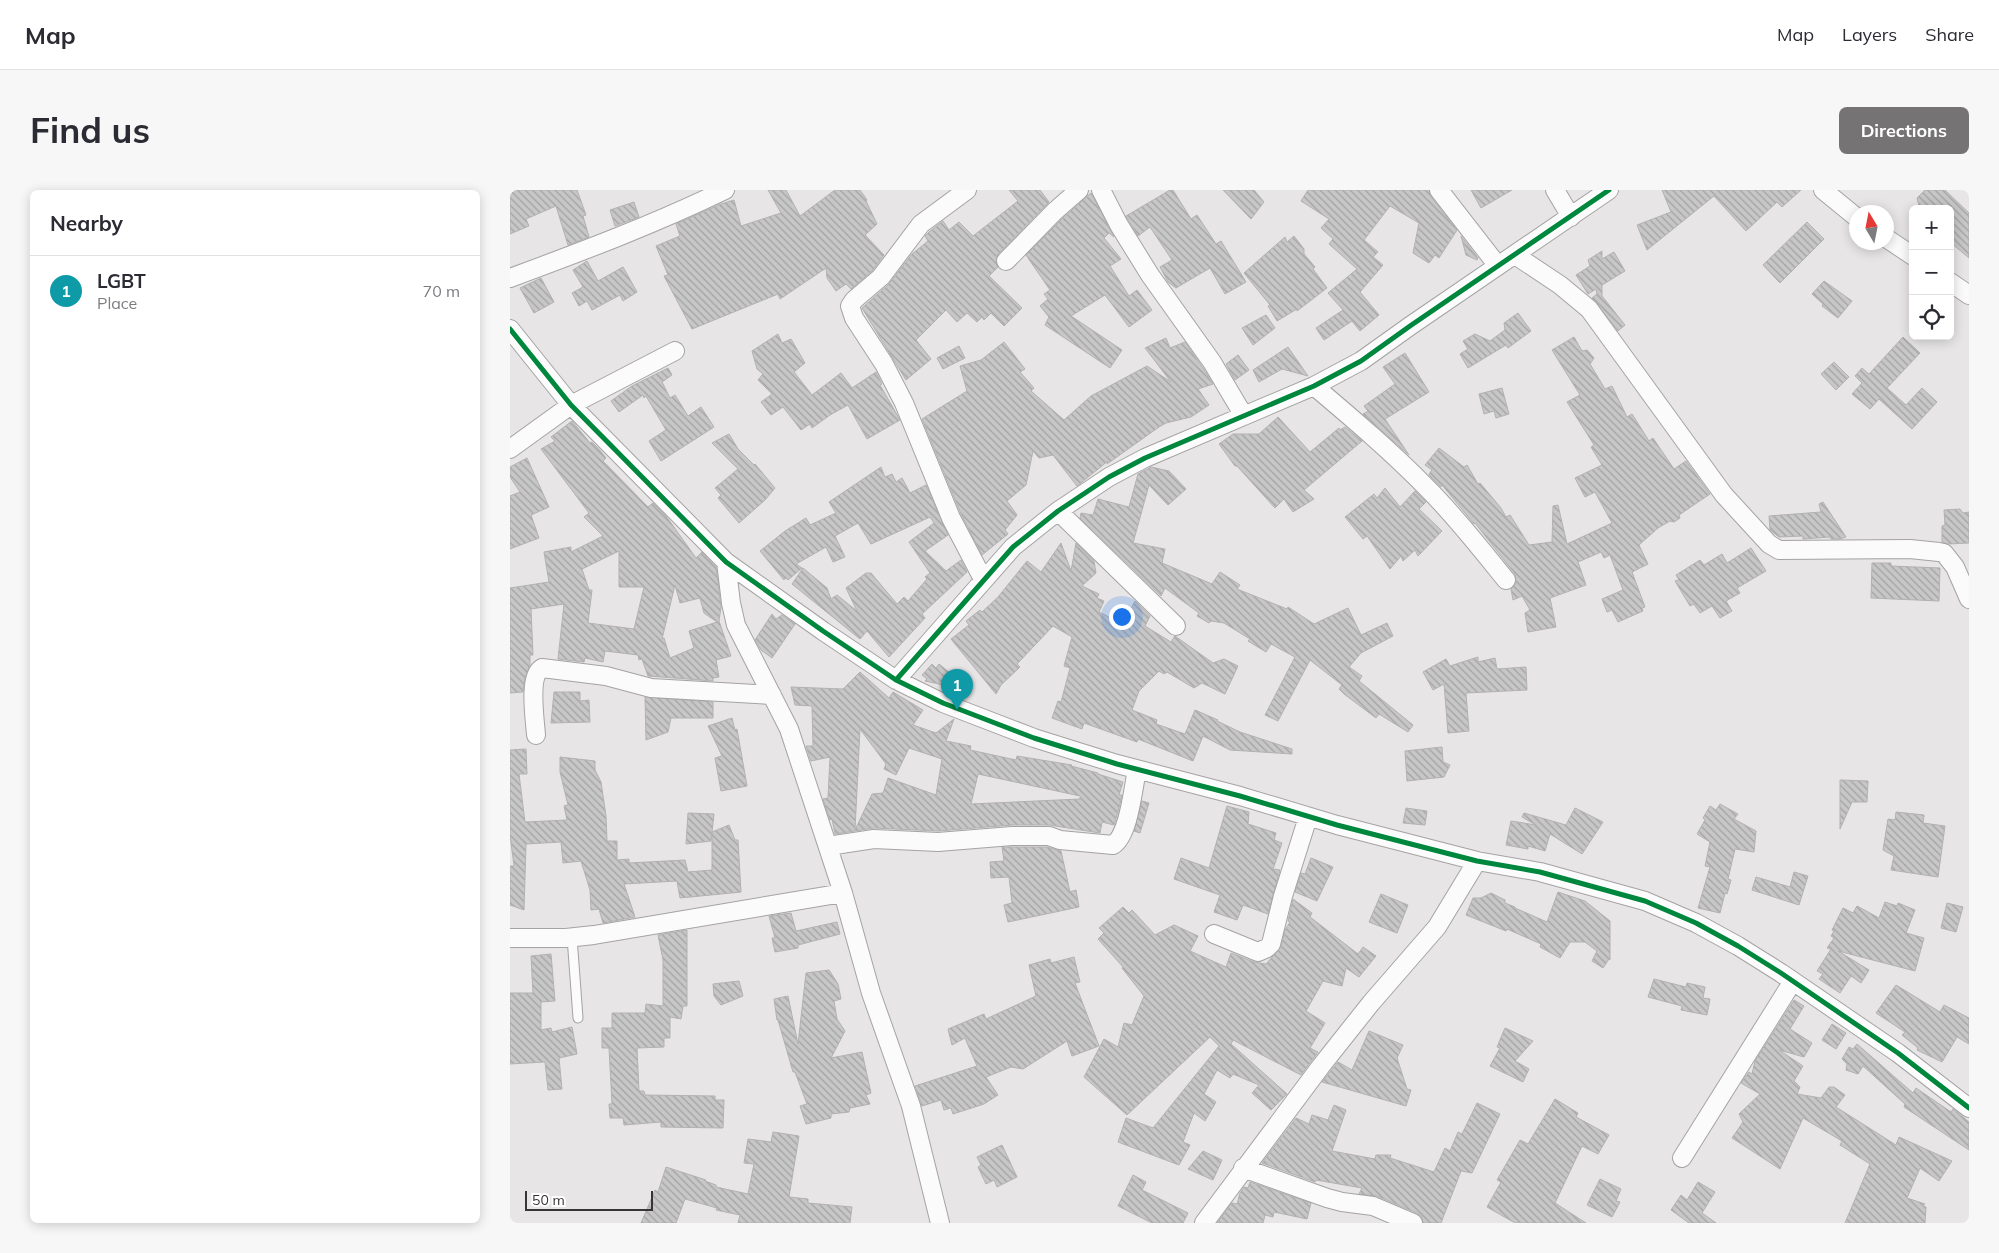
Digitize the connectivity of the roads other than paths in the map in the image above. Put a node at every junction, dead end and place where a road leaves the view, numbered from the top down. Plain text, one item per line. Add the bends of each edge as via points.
1 (725, 190) edge
2 (967, 190) edge
3 (1079, 190) edge
4 (1101, 190) edge
5 (1439, 190) edge
6 (1555, 190) edge
7 (1609, 190) edge
8 (1823, 190) edge
9 (1849, 211) edge
10 (1571, 217) junction
11 (1894, 243) edge
12 (1909, 253) edge
13 (1515, 255) junction
14 (1006, 261) dead end
15 (1498, 266) junction
16 (510, 278) edge
17 (1954, 285) edge
18 (1969, 295) edge
19 (510, 329) edge
20 (675, 351) dead end
21 (1314, 386) junction
22 (572, 406) junction
23 (1244, 416) junction
24 (510, 449) edge
25 (1058, 511) junction
26 (726, 562) junction
27 (983, 579) junction
28 (1506, 580) dead end
29 (1969, 599) edge
30 (1176, 626) dead end
31 (896, 680) junction
32 (772, 695) junction
33 (536, 735) dead end
34 (1137, 770) junction
35 (1308, 817) junction
36 (828, 846) junction
37 (1477, 861) junction
38 (843, 893) junction
39 (1214, 934) dead end
40 (572, 937) junction
41 (510, 938) edge
42 (1793, 981) junction
43 (578, 1018) dead end
44 (1969, 1108) edge
45 (1682, 1158) dead end
46 (1244, 1168) junction
47 (940, 1223) edge
48 (1204, 1223) edge
49 (1413, 1223) edge

1 - 16 street via 670,216
2 - 27 street via 921,224 881,277 850,306 896,387 951,518
3 - 14 street
4 - 23 street via 1150,275 1212,362
5 - 15 street
6 - 10 street
7 - 10 street
8 - 9 street
10 - 13 street
11 - 12 street
13 - 15 street
13 - 29 street via 1589,309 1724,495 1769,544 1779,550 1910,549 1944,553 1956,567
15 - 21 street via 1361,361
17 - 18 street
19 - 22 street
20 - 22 street
21 - 23 street
21 - 28 street via 1429,490
22 - 24 street
22 - 26 street
23 - 25 street via 1145,458 1109,477
25 - 27 street via 1013,547
25 - 30 street
26 - 31 street
26 - 32 street via 736,625
27 - 31 street
31 - 34 street via 942,703 1034,738
32 - 33 street via 651,688 606,676 542,668 535,676 533,696
32 - 36 street via 789,728
34 - 35 street
34 - 36 street via 1126,824 1113,845 1049,836 1012,836 938,842 874,840
35 - 37 street
35 - 39 street via 1271,944 1258,952
36 - 38 street
37 - 42 street via 1540,872 1645,901 1696,923
37 - 46 street via 1437,928 1371,1003
38 - 40 street
38 - 47 street via 871,993 911,1106
40 - 41 street
40 - 43 lane
42 - 44 street via 1898,1053
42 - 45 street
46 - 48 street
46 - 49 street via 1327,1198 1373,1206

